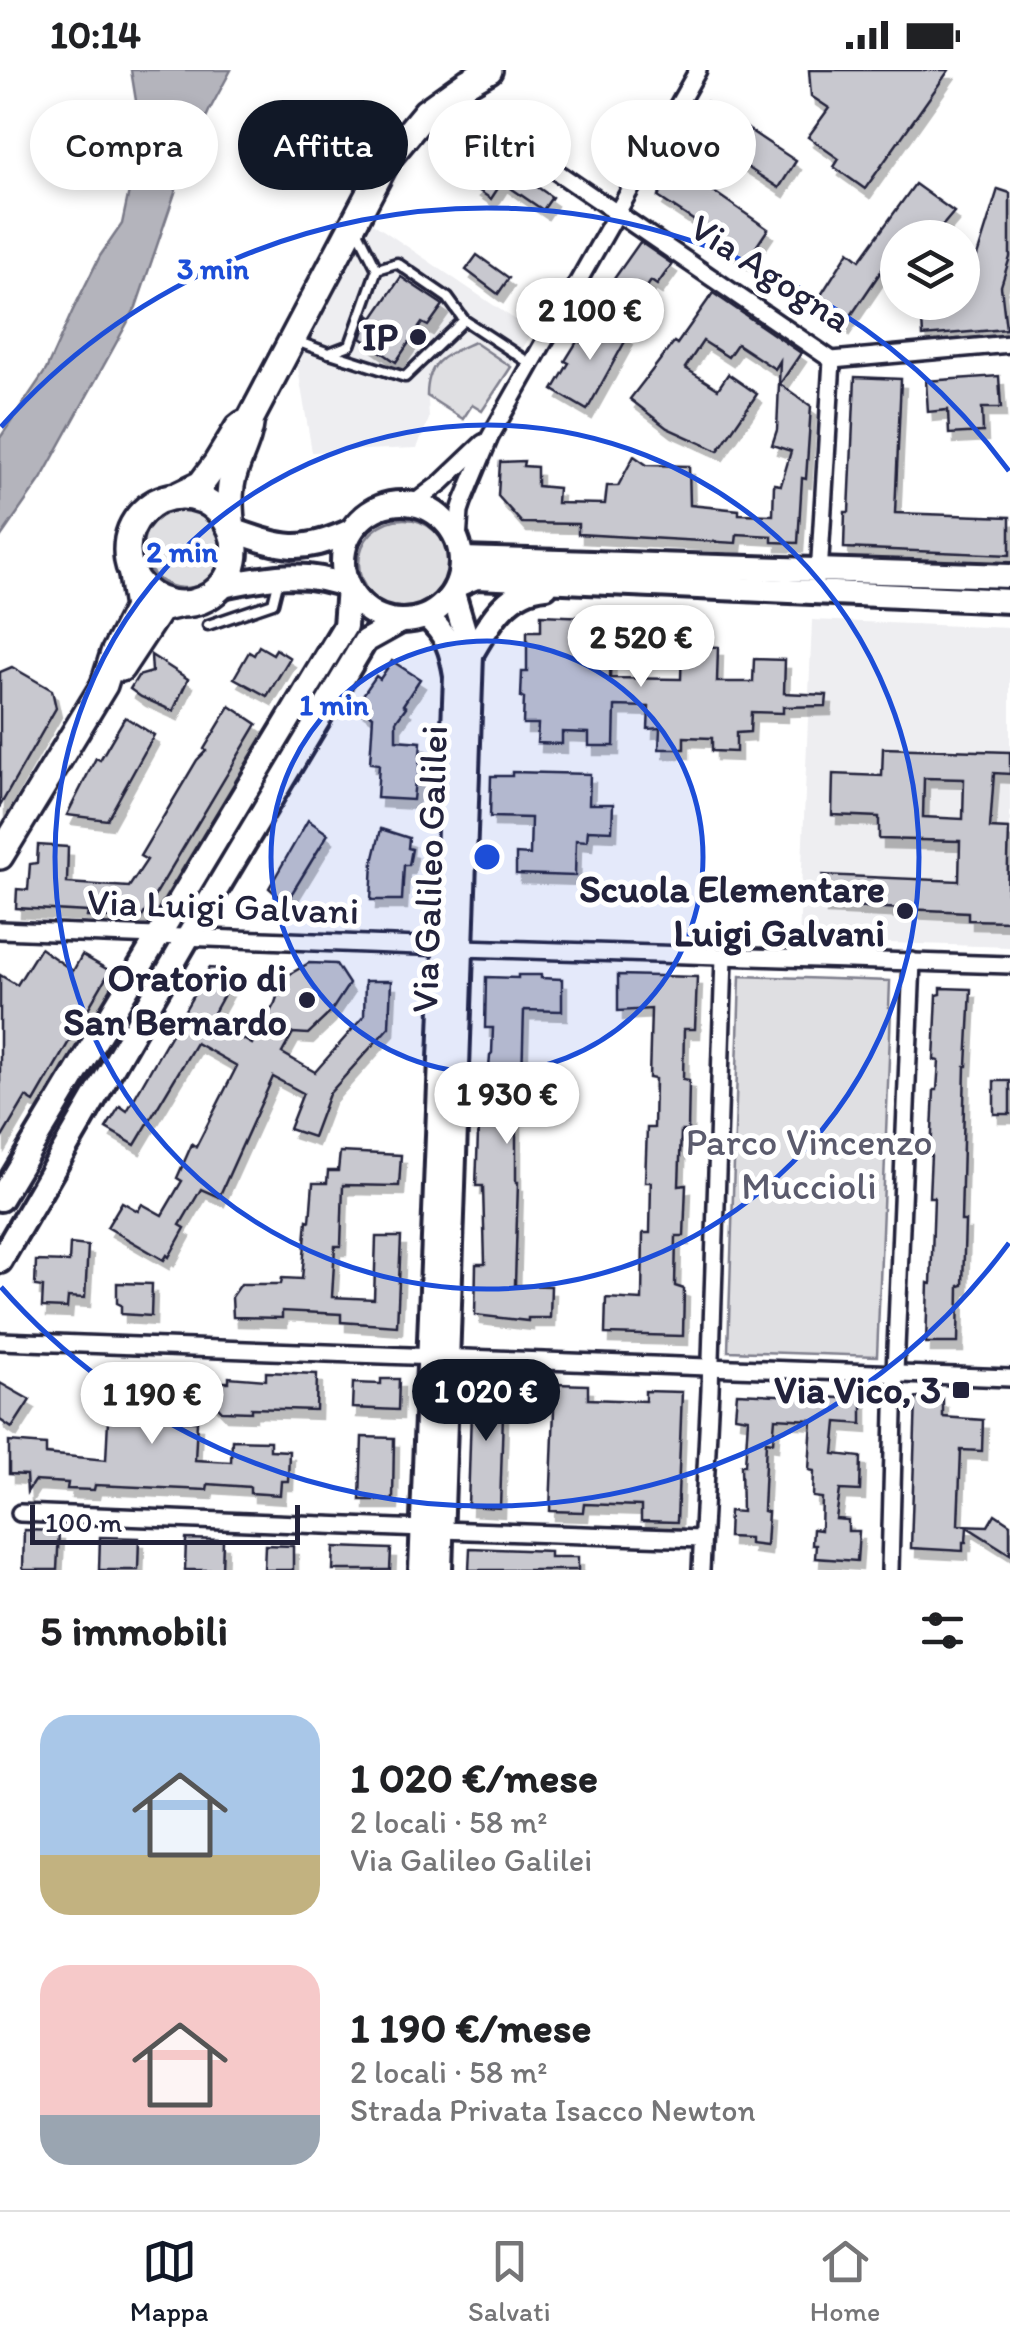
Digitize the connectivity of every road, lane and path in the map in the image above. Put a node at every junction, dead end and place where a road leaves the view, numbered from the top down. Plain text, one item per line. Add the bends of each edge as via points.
1 (489, 70) edge
2 (698, 70) edge
3 (571, 180) edge
4 (618, 212) junction
5 (354, 223) junction
6 (377, 269) junction
7 (464, 320) junction
8 (292, 340) junction
9 (1010, 344) edge
10 (329, 353) junction
11 (832, 360) junction
12 (531, 364) junction
13 (251, 418) junction
14 (490, 437) junction
15 (176, 496) junction
16 (413, 504) junction
17 (232, 530) junction
18 (352, 531) junction
19 (460, 550) junction
20 (132, 575) junction
21 (280, 575) junction
22 (1010, 576) edge
23 (570, 581) junction
24 (819, 581) junction
25 (222, 586) junction
26 (348, 586) junction
27 (455, 589) junction
28 (1010, 600) edge
29 (177, 605) junction
30 (426, 617) junction
31 (401, 621) junction
32 (208, 625) dead end
33 (472, 654) junction
34 (104, 685) junction
35 (0, 856) edge
36 (0, 930) edge
37 (156, 936) junction
38 (188, 937) junction
39 (453, 947) junction
40 (724, 957) junction
41 (912, 961) junction
42 (1010, 964) edge
43 (0, 1199) edge
44 (0, 1262) edge
45 (0, 1340) edge
46 (438, 1358) junction
47 (710, 1366) junction
48 (894, 1373) junction
49 (1010, 1378) edge
50 (20, 1514) dead end
51 (432, 1529) junction
52 (701, 1539) junction
53 (422, 1570) edge
54 (440, 1570) edge
55 (701, 1570) edge
56 (890, 1570) edge

1 - 5 main road via 426,112 388,158
2 - 4 street
3 - 4 street, Via Agogna
4 - 11 street, Via Agogna
4 - 12 street
5 - 6 lane
5 - 8 main road
6 - 7 lane via 397,263 448,298
6 - 10 lane via 350,346
7 - 10 lane via 405,377
7 - 12 lane
8 - 10 lane
8 - 13 main road
9 - 11 street, Via Agogna
11 - 24 street
12 - 14 street
13 - 15 main road via 200,484
13 - 17 main road via 232,478
14 - 16 street
14 - 19 street via 462,502
15 - 17 main road via 210,504
15 - 20 main road via 159,500 133,524 127,540
16 - 18 street via 381,507
16 - 19 street via 436,513
17 - 18 street via 294,548
17 - 25 main road via 236,556
18 - 26 street via 344,549
19 - 24 street
19 - 27 street
20 - 29 main road via 143,590
20 - 34 main road via 137,608
21 - 25 street
21 - 26 street
21 - 32 lane via 273,604
22 - 24 street
23 - 24 street
23 - 27 street via 476,577
23 - 33 street via 532,587 510,600
24 - 28 street
25 - 29 main road via 196,603
26 - 31 street via 374,614
26 - 37 street via 345,626
27 - 30 street
27 - 33 street, Via Galileo Galilei
29 - 34 main road via 160,609
30 - 31 street
30 - 39 street, Via Galileo Galilei via 440,628 456,676
31 - 38 street via 366,641
33 - 39 street, Via Galileo Galilei
34 - 35 main road
36 - 37 street, Via Luigi Galvani
37 - 38 street, Via Luigi Galvani
37 - 43 street
38 - 39 street, Via Luigi Galvani
38 - 44 street
39 - 40 street, Via Luigi Galvani
39 - 46 street, Via Galileo Galilei
40 - 41 street, Via Luigi Galvani
40 - 47 street
41 - 42 street, Via Luigi Galvani
41 - 48 street
45 - 46 street
46 - 47 street
46 - 51 street, Via Galileo Galilei
47 - 48 street
47 - 52 street
48 - 49 street
48 - 56 street
50 - 51 street
51 - 52 street
51 - 53 street, Via Galileo Galilei
51 - 54 street, Via Galileo Galilei
52 - 55 street

